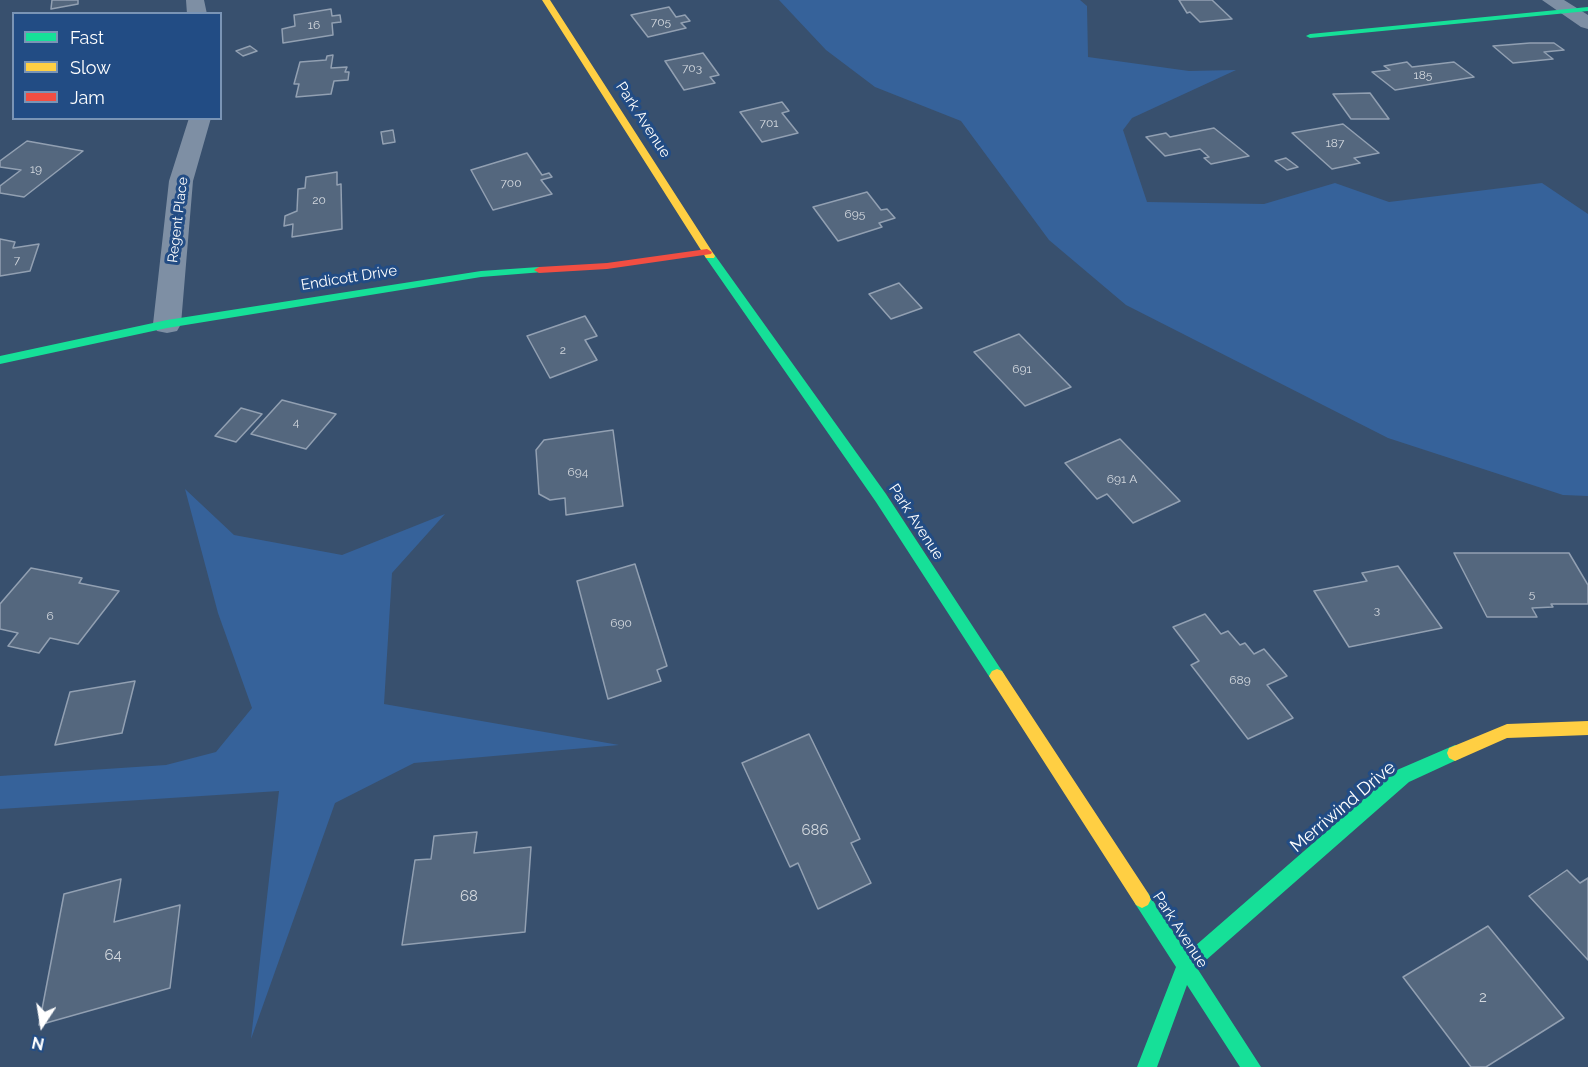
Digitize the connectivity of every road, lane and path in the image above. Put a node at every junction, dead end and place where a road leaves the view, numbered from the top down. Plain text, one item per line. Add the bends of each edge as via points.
1 (546, 0) edge
2 (1551, 0) edge
3 (1579, 10) edge
4 (1588, 23) edge
5 (1310, 36) dead end
6 (199, 120) edge
7 (707, 252) junction
8 (167, 324) junction
9 (0, 360) edge
10 (1588, 728) edge
11 (1185, 967) junction
12 (1147, 1067) edge
13 (1251, 1067) edge

1 - 7 street, Park Avenue
2 - 3 street
3 - 4 street
3 - 5 street
6 - 8 street, Regent Place via 181,181
7 - 8 street, Endicott Drive via 607,266 481,274
7 - 11 street, Park Avenue via 880,498
8 - 9 street, Endicott Drive
10 - 11 street, Merriwind Drive via 1507,731 1403,776
11 - 12 street
11 - 13 street, Park Avenue

